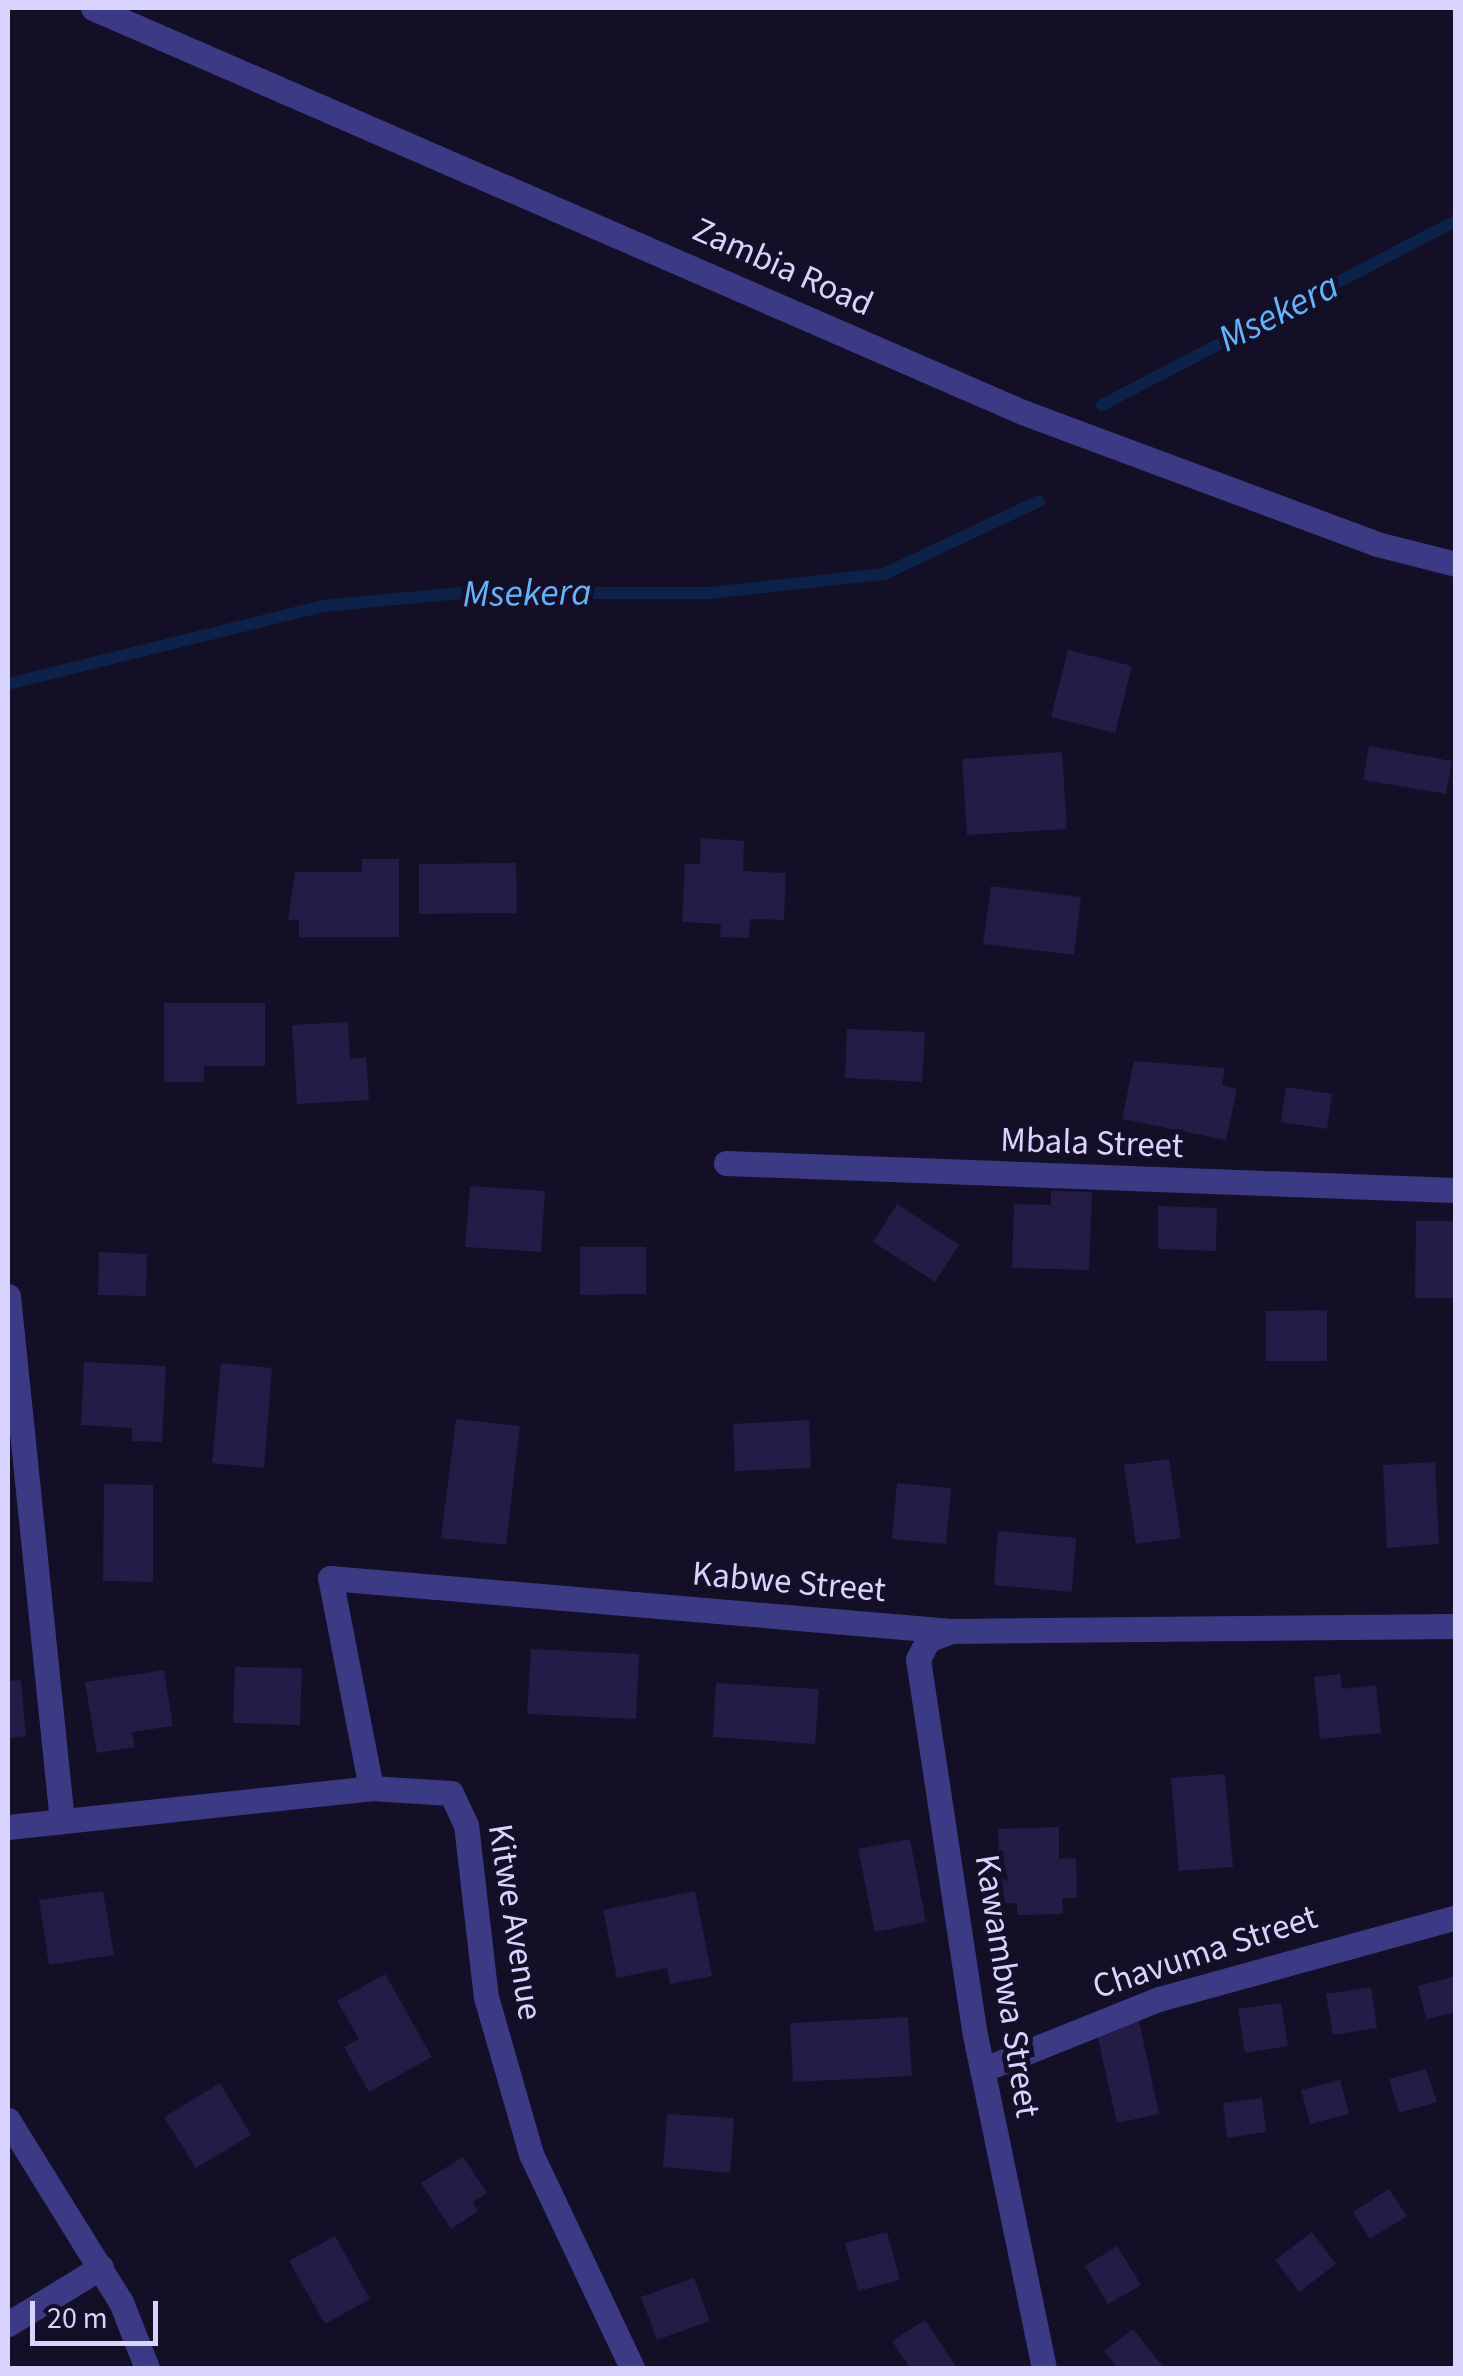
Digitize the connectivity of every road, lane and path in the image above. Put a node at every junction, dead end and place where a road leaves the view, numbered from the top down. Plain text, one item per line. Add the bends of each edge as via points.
1 (92, 8) edge
2 (1456, 564) edge
3 (726, 1164) dead end
4 (1456, 1190) edge
5 (8, 1296) edge
6 (1456, 1626) edge
7 (951, 1631) junction
8 (372, 1788) junction
9 (62, 1821) junction
10 (8, 1827) edge
11 (1456, 1916) edge
12 (982, 2070) junction
13 (8, 2120) edge
14 (101, 2267) junction
15 (8, 2324) edge
16 (148, 2368) edge
17 (632, 2368) edge
18 (1044, 2368) edge

1 - 2 street, Zambia Road via 1025,413 1377,544
3 - 4 street, Mbala Street
5 - 9 street
6 - 7 street, Kabwe Street
7 - 8 street, Kabwe Street via 330,1578
7 - 12 street, Kawambwa Street via 928,1640 918,1659
8 - 9 street, Kitwe Avenue
8 - 17 street, Kitwe Avenue via 432,1788 461,1805 479,1961 532,2154
9 - 10 street, Kitwe Avenue
11 - 12 street, Chavuma Street via 1159,1999
12 - 18 street, Kawambwa Street
13 - 14 street
14 - 15 street
14 - 16 street

